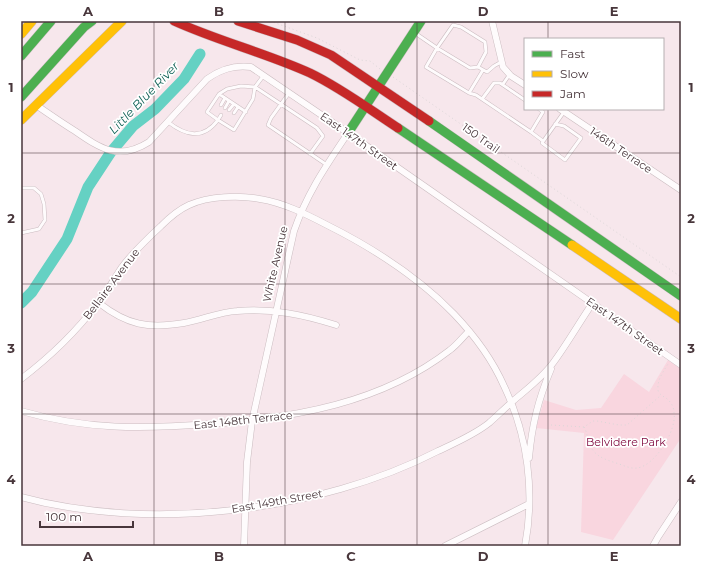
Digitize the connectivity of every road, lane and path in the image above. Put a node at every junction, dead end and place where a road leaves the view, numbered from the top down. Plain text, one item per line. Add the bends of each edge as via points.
1 (32, 21) edge
2 (51, 21) edge
3 (92, 21) edge
4 (174, 21) edge
5 (238, 21) edge
6 (270, 21) edge
7 (421, 21) edge
8 (492, 21) edge
9 (120, 23) edge
10 (86, 24) edge
11 (414, 32) junction
12 (21, 34) edge
13 (437, 48) junction
14 (21, 56) edge
15 (501, 62) junction
16 (478, 67) junction
17 (483, 70) junction
18 (386, 73) junction
19 (510, 74) junction
20 (264, 75) junction
21 (502, 84) junction
22 (524, 84) edge
23 (378, 86) junction
24 (255, 87) junction
25 (289, 92) junction
26 (469, 93) junction
27 (219, 94) junction
28 (21, 97) edge
29 (225, 98) junction
30 (482, 99) junction
31 (524, 99) edge
32 (229, 101) junction
33 (234, 104) junction
34 (281, 104) junction
35 (36, 105) junction
36 (221, 105) dead end
37 (365, 106) junction
38 (238, 107) junction
39 (225, 108) dead end
40 (290, 109) junction
41 (229, 110) dead end
42 (540, 110) edge
43 (562, 110) edge
44 (217, 112) dead end
45 (246, 112) junction
46 (234, 113) dead end
47 (288, 114) dead end
48 (221, 115) dead end
49 (298, 115) junction
50 (214, 117) junction
51 (225, 117) dead end
52 (295, 119) dead end
53 (21, 120) edge
54 (218, 120) junction
55 (229, 120) dead end
56 (306, 120) junction
57 (168, 122) junction
58 (222, 122) junction
59 (303, 124) dead end
60 (555, 124) junction
61 (226, 125) junction
62 (313, 125) junction
63 (311, 129) dead end
64 (531, 132) junction
65 (348, 133) junction
66 (543, 141) junction
67 (310, 154) junction
68 (327, 166) junction
69 (21, 188) edge
70 (681, 190) edge
71 (301, 212) junction
72 (21, 233) edge
73 (681, 277) edge
74 (681, 296) edge
75 (99, 303) junction
76 (592, 304) junction
77 (276, 311) junction
78 (681, 319) edge
79 (336, 325) dead end
80 (469, 331) junction
81 (671, 359) junction
82 (552, 364) junction
83 (681, 365) edge
84 (21, 378) edge
85 (661, 395) junction
86 (512, 402) junction
87 (21, 411) edge
88 (252, 421) junction
89 (550, 425) dead end
90 (584, 427) junction
91 (528, 464) junction
92 (21, 497) edge
93 (681, 502) edge
94 (530, 504) junction
95 (245, 509) junction
96 (244, 546) edge
97 (445, 546) edge
98 (525, 546) edge
99 (653, 546) edge

1 - 12 main road
2 - 14 main road
3 - 10 main road
4 - 37 main road via 310,73
5 - 23 main road via 311,45
6 - 18 path, 150 Trail via 317,38 360,60 370,61
7 - 11 main road, White Avenue
8 - 15 street
9 - 35 main road
10 - 28 main road
11 - 13 lane
11 - 18 main road, White Avenue
13 - 16 lane via 470,68
13 - 16 lane via 453,25 461,27 485,42 486,52
13 - 26 lane via 426,67
15 - 17 lane via 487,72
15 - 19 street
16 - 17 lane
17 - 26 lane
18 - 23 main road, White Avenue
18 - 73 path, 150 Trail
19 - 21 lane
19 - 22 street
20 - 24 lane
20 - 25 street, East 147th Street
20 - 57 street, East 147th Street via 251,67 232,66 222,70 207,79
21 - 30 lane via 494,83
21 - 31 lane
23 - 37 main road, White Avenue
23 - 74 main road
24 - 27 lane via 234,86
24 - 34 lane
24 - 45 lane via 253,99
25 - 34 lane
25 - 65 street, East 147th Street
26 - 30 lane via 476,94
27 - 29 lane
27 - 50 lane via 206,112
29 - 32 lane
29 - 36 lane
30 - 64 lane
32 - 33 lane
32 - 39 lane
33 - 38 lane
33 - 41 lane
34 - 40 lane
34 - 67 lane via 268,125
35 - 53 main road
35 - 57 street, East 147th Street via 102,148 124,152 138,149 149,142
37 - 65 main road, White Avenue
37 - 78 main road
38 - 45 lane
38 - 46 lane
40 - 47 lane
40 - 49 lane
42 - 64 lane via 543,112
43 - 60 lane
43 - 70 street, 146th Terrace
44 - 50 lane
45 - 61 lane via 234,130
48 - 54 lane
49 - 52 lane
49 - 56 lane
50 - 54 lane
51 - 58 lane
54 - 57 lane via 211,129 195,134
54 - 58 lane
55 - 61 lane
56 - 59 lane
56 - 62 lane
58 - 61 lane
60 - 66 lane
60 - 66 lane via 564,126 581,138 565,160 542,143
62 - 63 lane
62 - 67 lane via 323,136
64 - 66 lane
65 - 68 street, White Avenue
65 - 76 street, East 147th Street
67 - 68 lane
68 - 71 street, White Avenue via 312,188
69 - 72 lane via 34,188 41,194 45,220 39,229
71 - 75 street, Bellaire Avenue via 260,199 208,198 189,205 172,215 141,244
71 - 77 street, White Avenue via 294,231
71 - 80 street, Bellaire Avenue via 354,239 400,268 454,313
75 - 77 street via 124,319 150,326 184,323 236,311
75 - 84 street, Bellaire Avenue via 57,350
76 - 81 street, East 147th Street
76 - 82 street
77 - 79 street
77 - 88 street, White Avenue
80 - 86 street, Bellaire Avenue via 490,359
80 - 88 street, East 148th Terrace via 451,350 404,379 379,390 314,411
81 - 83 street, East 147th Street
81 - 85 path via 659,380 658,391
82 - 86 street, East 149th Street
82 - 91 street via 538,402
85 - 90 path via 627,425 597,421
85 - 90 path via 671,402 674,425 662,447 650,462 641,467 628,467 595,454
86 - 91 street, Bellaire Avenue
86 - 95 street, East 149th Street via 488,424 461,440 389,474 322,494
87 - 88 street, East 148th Terrace via 74,423 122,427 173,427
88 - 95 street, White Avenue
89 - 90 path
91 - 94 street
92 - 95 street, East 149th Street via 65,506 131,513 177,514
93 - 99 street
94 - 97 street
94 - 98 street
95 - 96 street, White Avenue

